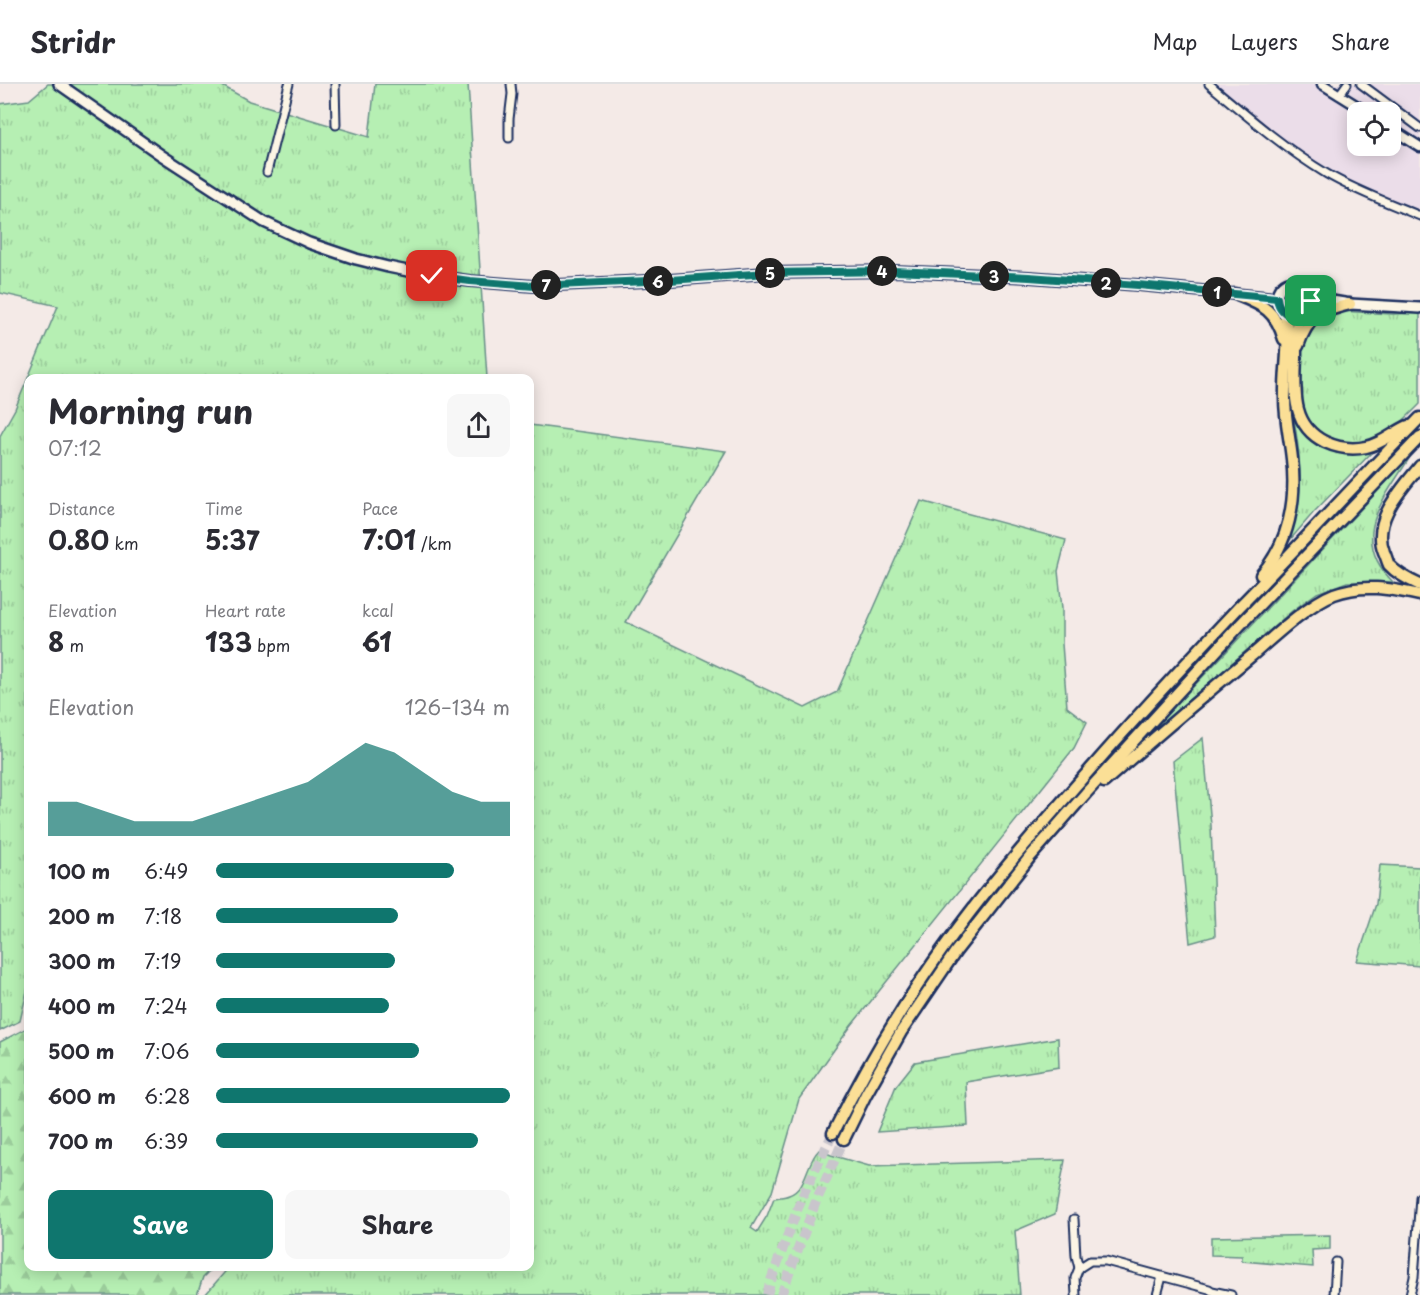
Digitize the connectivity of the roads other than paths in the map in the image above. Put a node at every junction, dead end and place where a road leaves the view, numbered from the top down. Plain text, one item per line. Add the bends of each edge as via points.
1 (58, 84) edge
2 (289, 84) edge
3 (335, 84) edge
4 (511, 84) edge
5 (1209, 84) edge
6 (1322, 84) edge
7 (1347, 84) edge
8 (1361, 84) edge
9 (1339, 95) junction
10 (1351, 102) edge
11 (336, 125) dead end
12 (1420, 128) edge
13 (1401, 135) edge
14 (509, 138) dead end
15 (1420, 147) edge
16 (267, 172) dead end
17 (1420, 216) edge
18 (1235, 294) junction
19 (1310, 294) junction
20 (1277, 298) junction
21 (1332, 301) junction
22 (1350, 304) junction
23 (1309, 307) junction
24 (1420, 308) edge
25 (1285, 313) junction
26 (1299, 315) junction
27 (1291, 354) junction
28 (1418, 420) edge
29 (1420, 437) edge
30 (1420, 466) edge
31 (1420, 585) edge
32 (1420, 595) edge
33 (1239, 607) junction
34 (1086, 793) junction
35 (833, 1133) tunnel mouth
36 (844, 1139) tunnel mouth
37 (1420, 1197) edge
38 (1074, 1219) dead end
39 (1419, 1230) edge
40 (1336, 1262) dead end
41 (1079, 1268) junction
42 (1162, 1277) junction
43 (1212, 1293) edge
44 (1076, 1295) edge
45 (1157, 1295) edge
46 (1231, 1295) edge
47 (1335, 1295) edge
48 (1410, 1295) edge

1 - 18 main road via 273,226 356,259 432,276 534,286 767,273 894,271 1029,277
2 - 16 street
3 - 11 street
4 - 14 street
5 - 17 street via 1276,139 1328,174
6 - 9 street
7 - 9 street
8 - 12 street
9 - 10 street
13 - 15 street
18 - 20 main road
18 - 27 highway via 1260,304 1275,317
19 - 20 main road via 1305,285 1290,282 1281,288
19 - 21 main road
19 - 23 main road
20 - 25 main road
21 - 22 main road
21 - 23 main road
22 - 24 main road
22 - 27 highway via 1317,315 1308,323
23 - 26 main road
25 - 26 main road
25 - 27 highway
26 - 27 highway
27 - 28 highway via 1299,414 1304,425 1321,440 1341,448 1368,447
27 - 33 highway via 1285,403 1294,492 1290,520 1268,568 1247,591
28 - 33 highway
29 - 34 highway
30 - 31 highway via 1387,513 1382,546 1389,564
32 - 34 highway via 1361,588 1319,602
33 - 35 highway via 1056,807 961,924 889,1029
34 - 36 highway via 956,951 901,1032
37 - 39 street
38 - 41 street
39 - 48 street
40 - 47 street
41 - 42 street via 1090,1261 1106,1261
41 - 44 street
42 - 43 street
42 - 45 street
43 - 46 street

